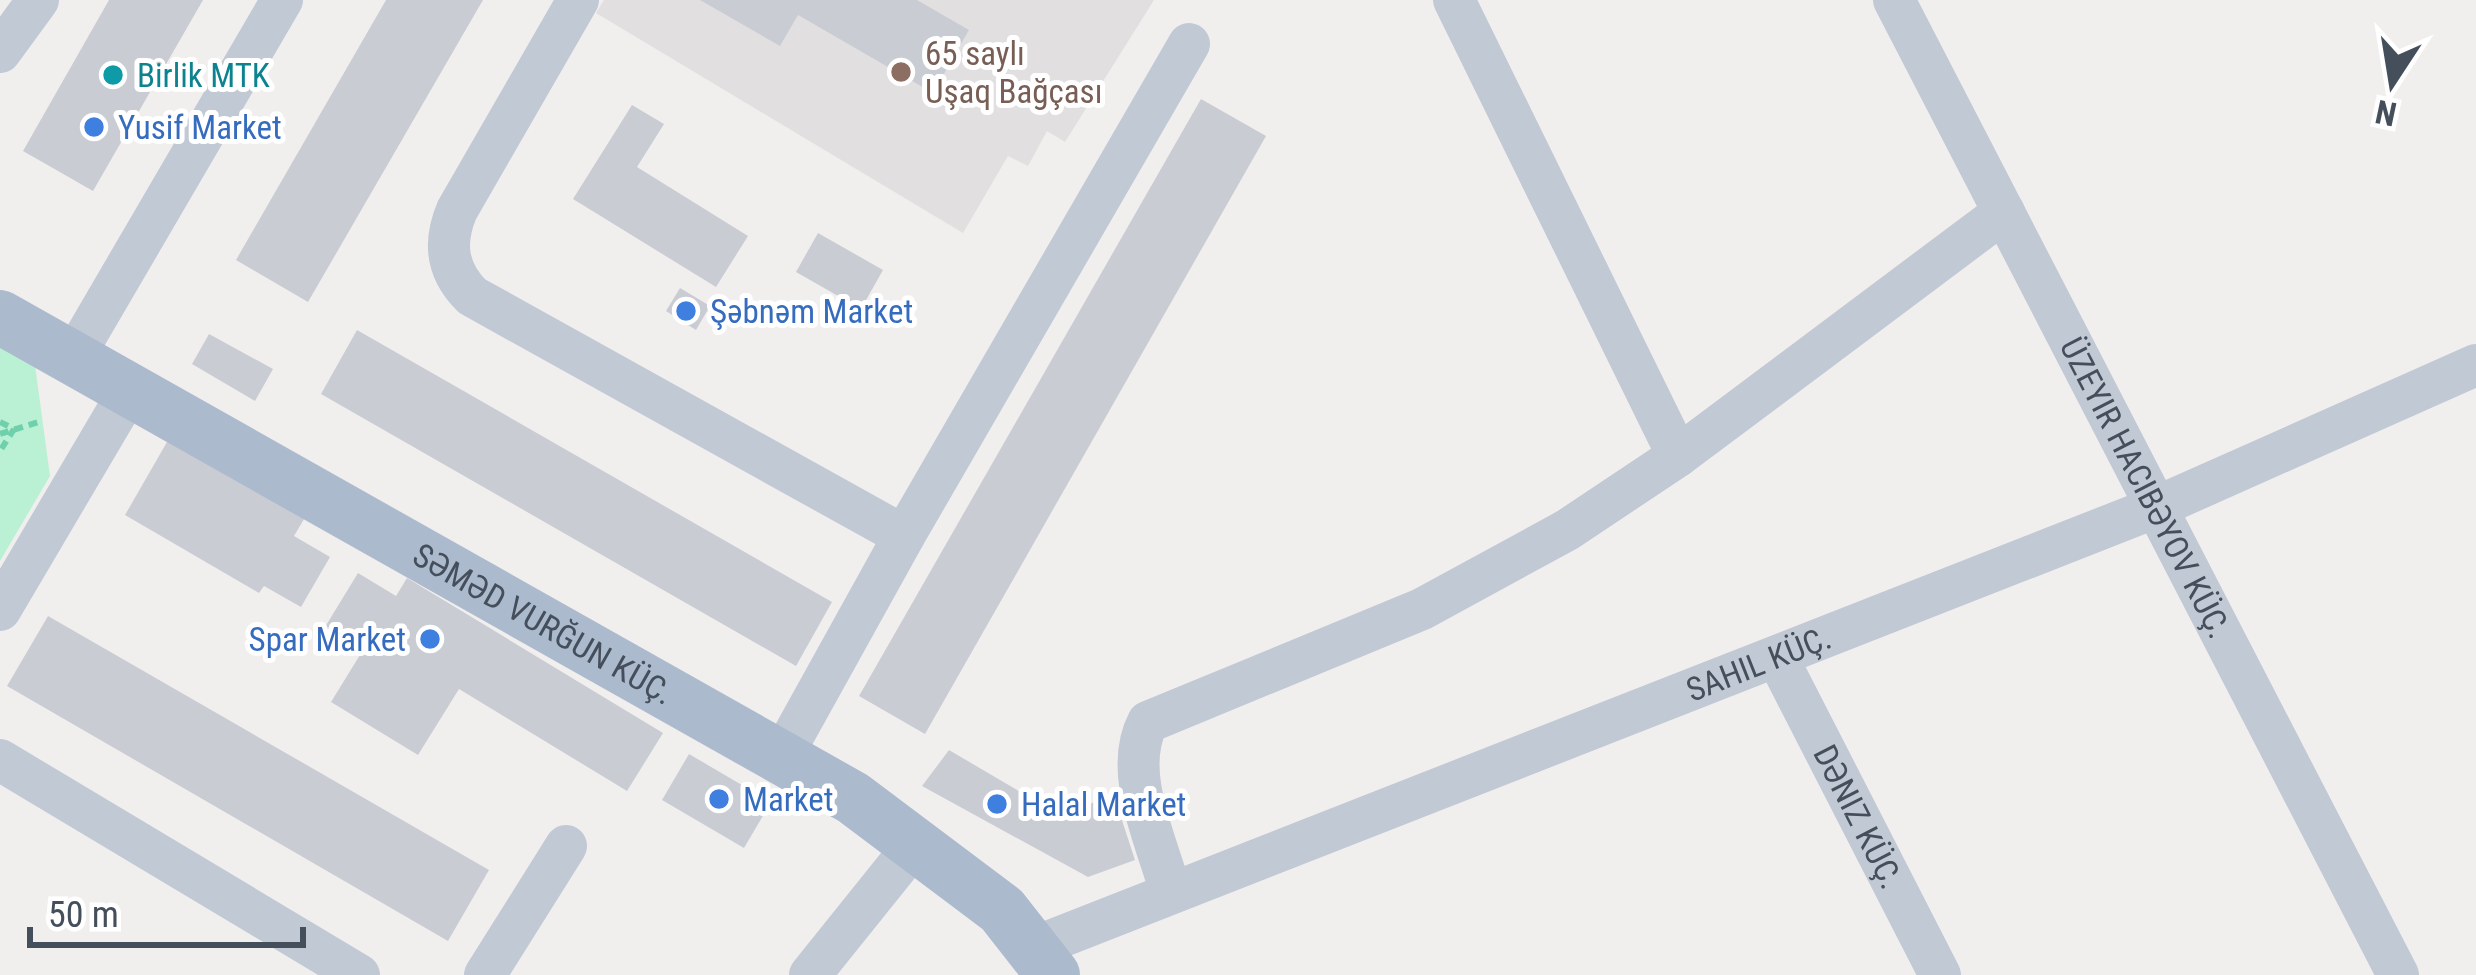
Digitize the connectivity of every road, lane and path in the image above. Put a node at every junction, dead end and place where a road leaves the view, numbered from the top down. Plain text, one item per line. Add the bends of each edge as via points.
1 (38, 0) edge
2 (282, 0) edge
3 (578, 0) edge
4 (1454, 0) edge
5 (1894, 0) edge
6 (1190, 44) dead end
7 (0, 52) edge
8 (2004, 212) junction
9 (0, 317) edge
10 (73, 358) junction
11 (2476, 364) edge
12 (131, 388) junction
13 (42, 421) dead end
14 (0, 422) edge
15 (14, 429) junction
16 (0, 434) edge
17 (0, 451) edge
18 (1678, 456) junction
19 (2159, 506) junction
20 (904, 536) junction
21 (0, 610) edge
22 (1778, 659) junction
23 (782, 756) junction
24 (0, 760) edge
25 (916, 842) junction
26 (566, 846) dead end
27 (1170, 890) junction
28 (1044, 961) edge
29 (359, 975) edge
30 (485, 975) edge
31 (810, 975) edge
32 (1940, 975) edge
33 (2398, 975) edge

1 - 7 street
2 - 10 street
3 - 20 street via 457,210 448,231 456,280
4 - 18 street
5 - 8 street
6 - 20 street
8 - 18 street
8 - 19 street
9 - 10 main road, SƏMƏD VURĞUN KÜÇ.
10 - 12 main road, SƏMƏD VURĞUN KÜÇ.
11 - 19 street, SAHIL KÜÇ.
12 - 21 street
12 - 23 main road, SƏMƏD VURĞUN KÜÇ.
13 - 15 path
14 - 15 path
15 - 16 path
15 - 17 path
18 - 27 street via 1567,530 1422,609 1148,722 1137,767
19 - 22 street, SAHIL KÜÇ.
19 - 33 street
20 - 23 street
22 - 27 street, SAHIL KÜÇ.
22 - 32 street, DӘNIZ KÜÇ.
23 - 25 main road, SƏMƏD VURĞUN KÜÇ.
24 - 29 street
25 - 28 main road, SƏMƏD VURĞUN KÜÇ. via 1002,910
25 - 31 street
26 - 30 street
27 - 28 street, SAHIL KÜÇ.

